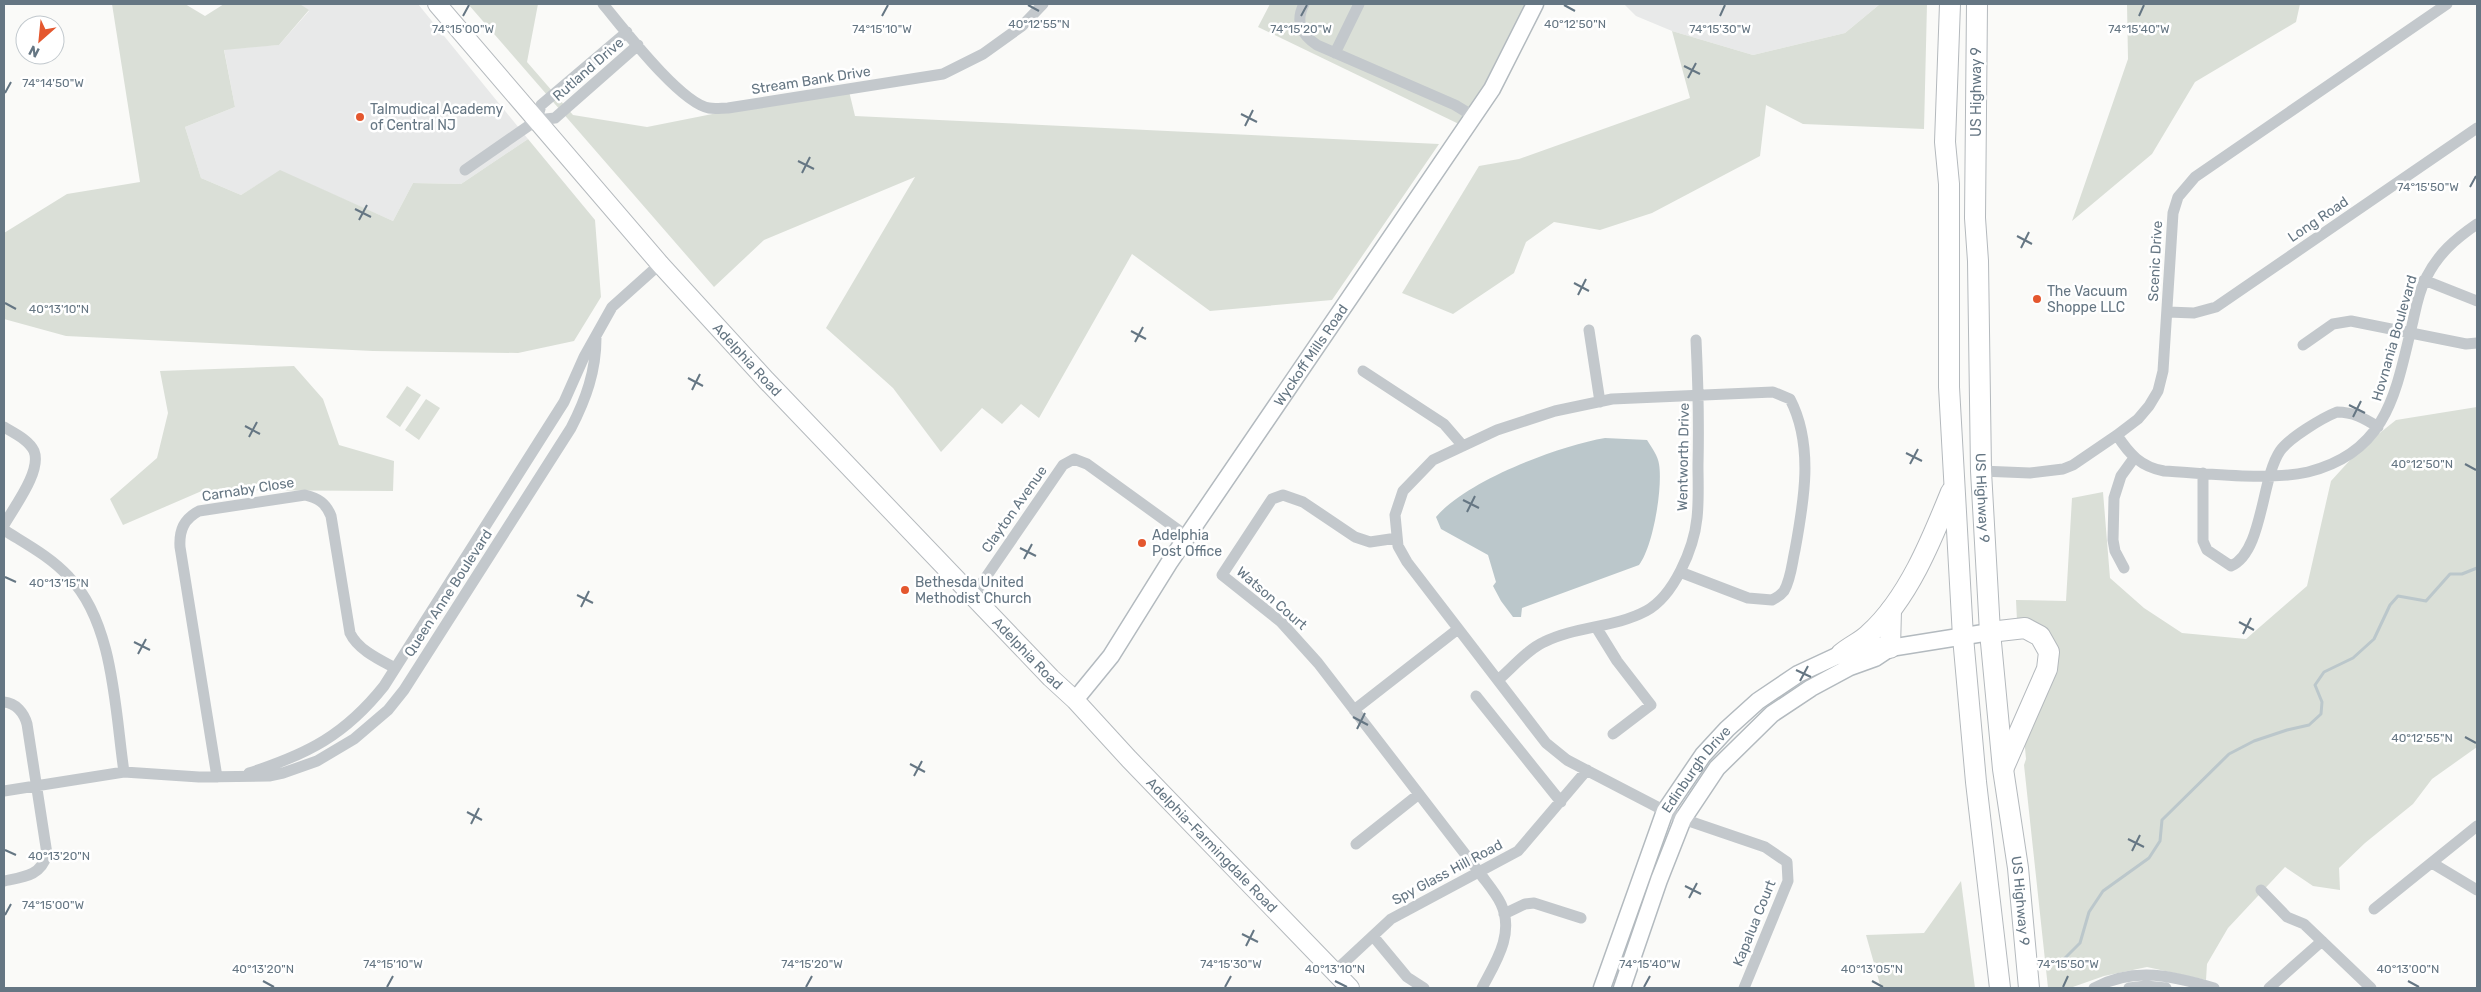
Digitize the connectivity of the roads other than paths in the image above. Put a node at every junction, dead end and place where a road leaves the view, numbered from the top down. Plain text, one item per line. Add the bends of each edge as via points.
1 (437, 4) edge
2 (603, 4) edge
3 (1044, 4) edge
4 (1304, 4) edge
5 (1359, 4) edge
6 (1535, 4) edge
7 (1950, 4) edge
8 (1977, 4) edge
9 (2447, 4) edge
10 (627, 32) junction
11 (638, 45) junction
12 (1336, 53) junction
13 (1473, 116) junction
14 (537, 120) junction
15 (2477, 128) edge
16 (465, 170) dead end
17 (2477, 224) edge
18 (660, 264) junction
19 (2424, 280) junction
20 (2477, 301) edge
21 (2168, 312) junction
22 (1589, 330) dead end
23 (2410, 333) junction
24 (596, 338) junction
25 (1696, 340) dead end
26 (2477, 343) edge
27 (2303, 345) dead end
28 (1363, 371) dead end
29 (1699, 395) junction
30 (1600, 402) junction
31 (4, 427) edge
32 (2378, 427) junction
33 (2117, 435) junction
34 (1463, 446) junction
35 (2134, 458) junction
36 (1981, 471) junction
37 (2203, 473) junction
38 (2270, 475) junction
39 (1954, 485) junction
40 (4, 525) edge
41 (4, 530) edge
42 (1188, 537) junction
43 (1397, 538) junction
44 (2124, 568) dead end
45 (1680, 572) junction
46 (973, 596) junction
47 (1891, 610) junction
48 (1596, 627) junction
49 (1458, 629) junction
50 (1990, 632) junction
51 (1963, 637) junction
52 (1890, 648) junction
53 (1841, 654) junction
54 (395, 668) junction
55 (1498, 680) junction
56 (1476, 696) dead end
57 (1075, 700) junction
58 (4, 702) edge
59 (1354, 710) junction
60 (1613, 734) dead end
61 (2004, 769) junction
62 (1587, 770) junction
63 (124, 772) junction
64 (238, 776) junction
65 (217, 777) junction
66 (37, 785) junction
67 (4, 791) edge
68 (1419, 794) junction
69 (1561, 802) junction
70 (1665, 811) junction
71 (1683, 819) junction
72 (2477, 826) edge
73 (1356, 844) dead end
74 (2432, 862) junction
75 (1479, 872) junction
76 (4, 881) edge
77 (2261, 890) dead end
78 (2477, 890) edge
79 (2374, 909) dead end
80 (1504, 914) junction
81 (1581, 918) dead end
82 (1373, 936) junction
83 (2322, 941) junction
84 (1334, 972) junction
85 (2181, 984) edge
86 (1350, 988) edge
87 (1424, 988) edge
88 (1482, 988) edge
89 (1602, 988) edge
90 (1622, 988) edge
91 (1744, 988) edge
92 (2000, 988) edge
93 (2029, 988) edge
94 (2094, 988) edge
95 (2129, 988) edge
96 (2166, 988) edge
97 (2214, 988) edge
98 (2269, 988) edge
99 (2371, 988) edge

1 - 14 main road, Adelphia Road
2 - 10 street, Stream Bank Drive
3 - 11 street, Stream Bank Drive via 1022,26 983,54 943,74 728,108 708,108 689,99
4 - 12 street via 1299,22 1303,33 1317,45
5 - 12 street
6 - 13 main road, Wyckoff Mills Road via 1503,69
7 - 39 highway, US Highway 9 via 1946,142 1949,387
8 - 36 highway, US Highway 9 via 1975,218
9 - 21 street, Scenic Drive via 2190,182 2178,197 2173,213
10 - 11 street, Stream Bank Drive
10 - 14 street, Rutland Drive via 541,105
11 - 14 street, Rutland Drive via 555,118
12 - 13 street via 1456,105
13 - 42 main road, Wyckoff Mills Road
14 - 16 street
14 - 18 main road, Adelphia Road
15 - 21 street, Long Road via 2216,307 2194,313
17 - 19 street, Hovnania Boulevard via 2448,246
18 - 24 street, Queen Anne Boulevard via 612,307
18 - 46 main road, Adelphia Road via 811,430
19 - 20 street
19 - 23 street, Hovnania Boulevard
21 - 33 street, Scenic Drive via 2158,392 2150,406
22 - 30 street
23 - 26 street via 2466,344
23 - 27 street via 2351,320 2333,324
23 - 32 street, Hovnania Boulevard via 2394,398
24 - 54 street, Queen Anne Boulevard via 564,402
24 - 64 street, Queen Anne Boulevard via 592,376 571,428 404,690 388,710 354,739 317,761 269,776
25 - 29 street
28 - 34 street via 1444,424
29 - 30 street, Wentworth Drive
29 - 45 street, Wentworth Drive via 1697,518 1688,556
29 - 45 street via 1773,392 1790,399 1799,415 1803,439 1805,496 1790,576 1783,592 1772,600 1748,598
30 - 34 street, Wentworth Drive via 1555,410 1497,430
31 - 40 street via 22,438 33,450 36,461 32,476
32 - 38 street, Hovnania Boulevard via 2361,445 2338,461 2307,472
32 - 38 street via 2361,416 2337,412 2284,447
33 - 35 street, Hovnania Boulevard
33 - 36 street, Scenic Drive via 2073,465 2055,472
34 - 43 street, Wentworth Drive via 1432,460 1403,491 1394,515
35 - 37 street, Hovnania Boulevard via 2156,470
35 - 44 street via 2121,476 2114,498 2113,540
36 - 50 highway, US Highway 9
37 - 38 street, Hovnania Boulevard
37 - 38 street via 2203,541 2207,550 2231,566 2248,550
39 - 47 highway via 1934,534
39 - 51 highway, US Highway 9
41 - 63 street via 60,568 92,609 106,648
42 - 46 street, Clayton Avenue via 1087,464 1074,459 1063,465
42 - 57 main road, Wyckoff Mills Road via 1112,656
43 - 49 street, Wentworth Drive via 1407,562
43 - 59 street, Watson Court via 1370,542 1303,502 1284,496 1272,499 1222,575 1281,622 1318,662
45 - 48 street, Wentworth Drive via 1664,594 1646,610
46 - 57 main road, Adelphia Road
47 - 52 highway
47 - 53 highway via 1870,634
48 - 55 street, Wentworth Drive via 1543,642
48 - 60 street via 1617,662 1651,705
49 - 55 street, Wentworth Drive
49 - 59 street
50 - 51 main road, Edinburgh Drive
50 - 61 highway, US Highway 9
50 - 61 highway via 2025,628 2040,636 2048,652 2047,670
51 - 52 main road, Edinburgh Drive
51 - 92 highway, US Highway 9
52 - 53 main road, Edinburgh Drive via 1876,644
52 - 71 main road, Edinburgh Drive via 1811,688 1772,714 1717,768
53 - 70 main road, Edinburgh Drive via 1798,674 1746,712 1703,755
54 - 64 street, Queen Anne Boulevard via 367,707 334,736 297,757
54 - 65 street, Carnaby Close via 353,640 331,516 324,504 305,495 217,508 192,515 179,537
55 - 62 street, Wentworth Drive via 1546,743 1567,760
56 - 69 street
57 - 84 main road, Adelphia-Farmingdale Road
58 - 66 street via 16,707 25,717
59 - 68 street, Watson Court
61 - 93 highway, US Highway 9 via 2018,868
62 - 69 street, Spy Glass Hill Road
62 - 70 street, Wentworth Drive
63 - 65 street, Queen Anne Boulevard
63 - 66 street, Queen Anne Boulevard
64 - 65 street, Queen Anne Boulevard
66 - 67 street, Queen Anne Boulevard
66 - 76 street via 47,854 45,860 38,871 28,877
68 - 73 street
68 - 75 street, Watson Court
69 - 75 street, Spy Glass Hill Road via 1518,851
70 - 71 street, Wentworth Drive
70 - 89 main road, Edinburgh Drive
71 - 90 main road, Edinburgh Drive via 1658,880
71 - 91 street, Kapalua Court via 1765,847 1787,862 1788,881
72 - 74 street
74 - 78 street
74 - 79 street
75 - 80 street, Watson Court
75 - 82 street, Spy Glass Hill Road via 1392,919
77 - 83 street via 2288,916 2304,924
80 - 81 street via 1534,903
80 - 88 street via 1507,924 1502,948
82 - 84 street, Spy Glass Hill Road
82 - 87 street via 1407,977
83 - 98 street
83 - 99 street
84 - 86 main road, Adelphia-Farmingdale Road
85 - 94 street via 2143,974 2115,979
85 - 97 street
95 - 96 street

